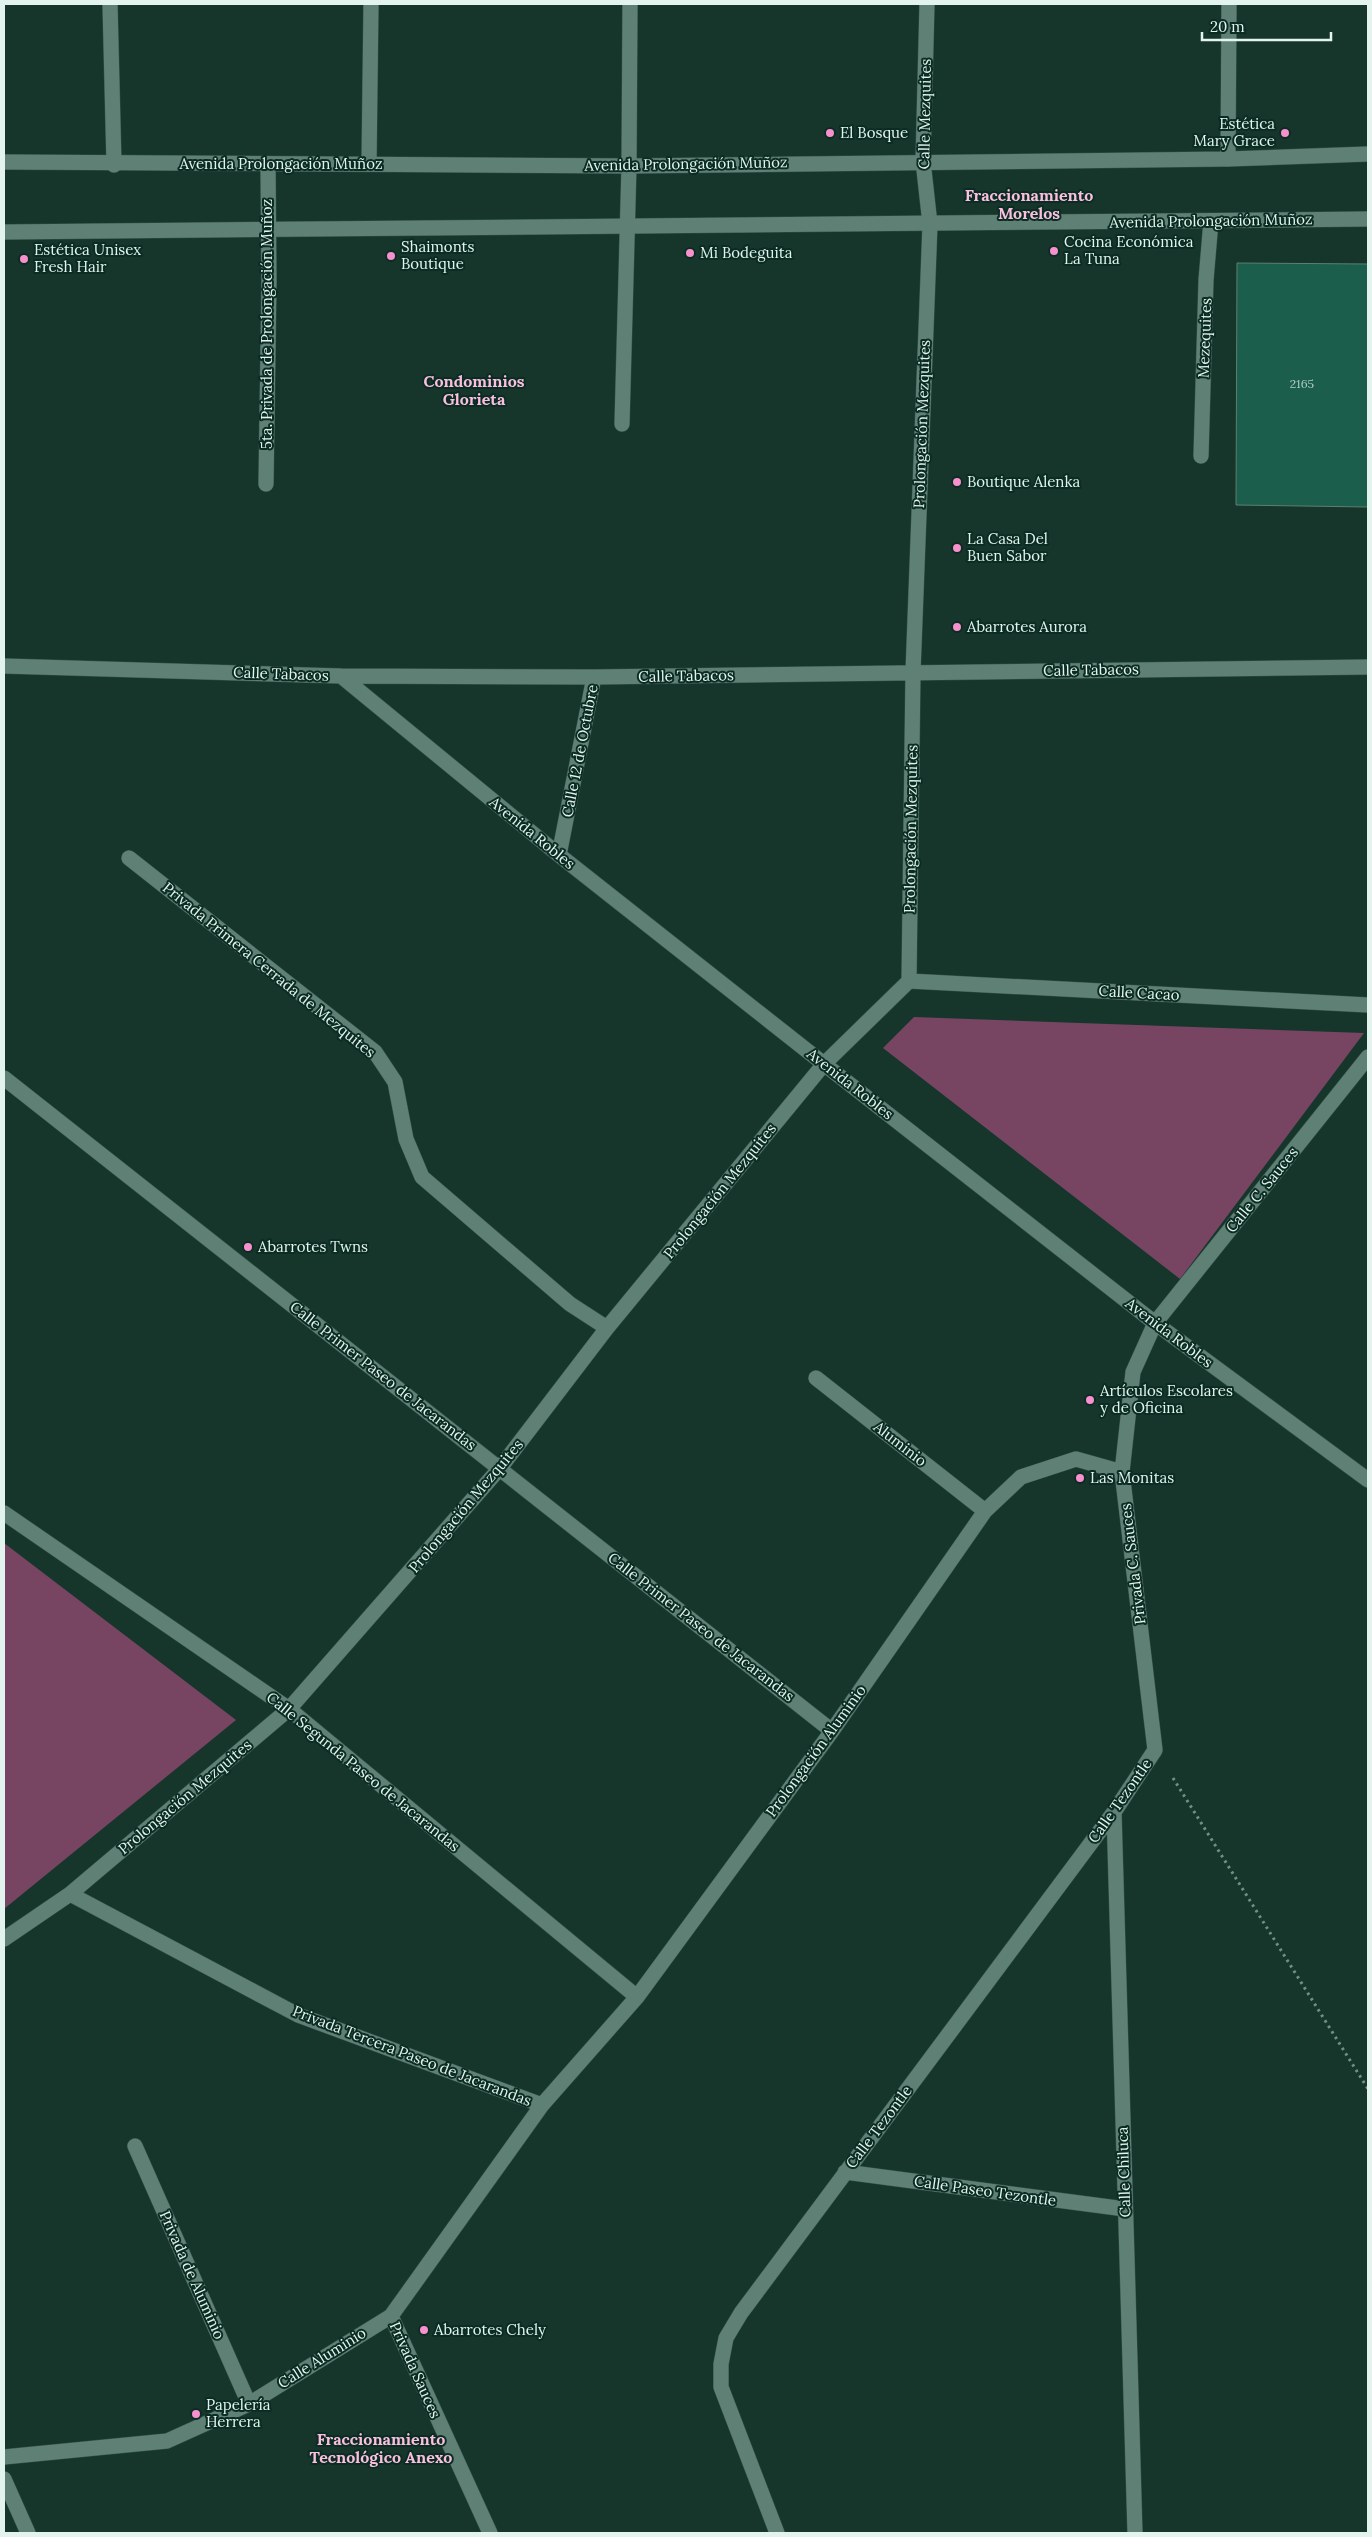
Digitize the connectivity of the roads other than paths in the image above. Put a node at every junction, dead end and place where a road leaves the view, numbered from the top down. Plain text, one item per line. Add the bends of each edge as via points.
1 (110, 4) edge
2 (371, 4) edge
3 (630, 4) edge
4 (927, 4) edge
5 (1228, 4) edge
6 (1368, 154) edge
7 (1228, 159) junction
8 (4, 162) edge
9 (923, 162) junction
10 (268, 164) junction
11 (369, 164) junction
12 (114, 165) junction
13 (629, 166) junction
14 (1368, 219) edge
15 (1211, 221) junction
16 (930, 224) junction
17 (626, 227) junction
18 (269, 230) junction
19 (4, 232) edge
20 (622, 424) dead end
21 (1201, 456) dead end
22 (266, 484) dead end
23 (4, 666) edge
24 (1368, 667) edge
25 (913, 672) junction
26 (341, 676) junction
27 (594, 677) junction
28 (559, 855) junction
29 (129, 858) dead end
30 (909, 981) junction
31 (1368, 1005) edge
32 (1368, 1057) edge
33 (824, 1064) junction
34 (4, 1078) edge
35 (1155, 1323) junction
36 (608, 1328) junction
37 (816, 1378) dead end
38 (500, 1468) junction
39 (1122, 1472) junction
40 (1368, 1480) edge
41 (985, 1511) junction
42 (4, 1513) edge
43 (290, 1710) junction
44 (832, 1731) junction
45 (1155, 1750) joint
46 (1114, 1812) junction
47 (70, 1894) junction
48 (4, 1939) edge
49 (636, 1997) junction
50 (542, 2105) junction
51 (135, 2146) dead end
52 (845, 2172) junction
53 (1125, 2209) junction
54 (391, 2316) junction
55 (249, 2404) junction
56 (4, 2457) edge
57 (4, 2479) edge
58 (28, 2533) edge
59 (490, 2533) edge
60 (777, 2533) edge
61 (1135, 2533) edge

1 - 12 street
2 - 11 street
3 - 13 street
4 - 9 street, Calle Mezquites
5 - 7 street
6 - 7 street, Avenida Prolongación Muñoz
7 - 9 street, Avenida Prolongación Muñoz
8 - 12 street, Avenida Prolongación Muñoz
9 - 13 street, Avenida Prolongación Muñoz
9 - 16 street, Calle Mezquites
10 - 11 street, Avenida Prolongación Muñoz
10 - 12 street, Avenida Prolongación Muñoz
10 - 18 street, 5ta. Privada de Prolongación Muñoz
11 - 13 street, Avenida Prolongación Muñoz
13 - 17 street
14 - 15 street, Avenida Prolongación Muñoz
15 - 16 street, Avenida Prolongación Muñoz
15 - 21 street, Mezequites
16 - 17 street, Avenida Prolongación Muñoz
16 - 25 street, Prolongación Mezquites
17 - 18 street, Avenida Prolongación Muñoz
17 - 20 street
18 - 19 street, Avenida Prolongación Muñoz
18 - 22 street, 5ta. Privada de Prolongación Muñoz
23 - 26 street, Calle Tabacos
24 - 25 street, Calle Tabacos
25 - 27 street, Calle Tabacos
25 - 30 street, Prolongación Mezquites
26 - 27 street, Calle Tabacos
26 - 28 street, Avenida Robles
27 - 28 street, Calle 12 de Octubre
28 - 33 street, Avenida Robles
29 - 36 street, Privada Primera Cerrada de Mezquites via 375,1052 394,1082 406,1138 422,1177 570,1304
30 - 31 street, Calle Cacao
30 - 33 street, Prolongación Mezquites
32 - 35 street, Calle C. Sauces
33 - 35 street, Avenida Robles
33 - 36 street, Prolongación Mezquites
34 - 38 street, Calle Primer Paseo de Jacarandas
35 - 39 street, Privada C. Sauces via 1134,1372
35 - 40 street, Avenida Robles
36 - 38 street, Prolongación Mezquites
37 - 41 street, Aluminio
38 - 43 street, Prolongación Mezquites
38 - 44 street, Calle Primer Paseo de Jacarandas
39 - 41 street, Prolongación Aluminio via 1076,1459 1021,1477
39 - 45 street, Privada C. Sauces
41 - 44 street, Prolongación Aluminio
42 - 43 street, Calle Segunda Paseo de Jacarandas
43 - 47 street, Prolongación Mezquites
43 - 49 street, Calle Segunda Paseo de Jacarandas
44 - 49 street, Prolongación Aluminio
45 - 46 street, Calle Tezontle
46 - 52 street, Calle Tezontle
46 - 53 street, Calle Chiluca
47 - 48 street, Prolongación Mezquites
47 - 50 street, Privada Tercera Paseo de Jacarandas via 298,2015
49 - 50 street, Prolongación Aluminio
50 - 54 street, Calle Aluminio
51 - 55 street, Privada de Aluminio
52 - 53 street, Calle Paseo Tezontle
52 - 60 street, Calle Tezontle via 741,2313 726,2338 722,2356 721,2387
53 - 61 street, Calle Chiluca
54 - 55 street, Calle Aluminio
54 - 59 street, Privada Sauces
55 - 56 street, Calle Aluminio via 167,2441
57 - 58 street

